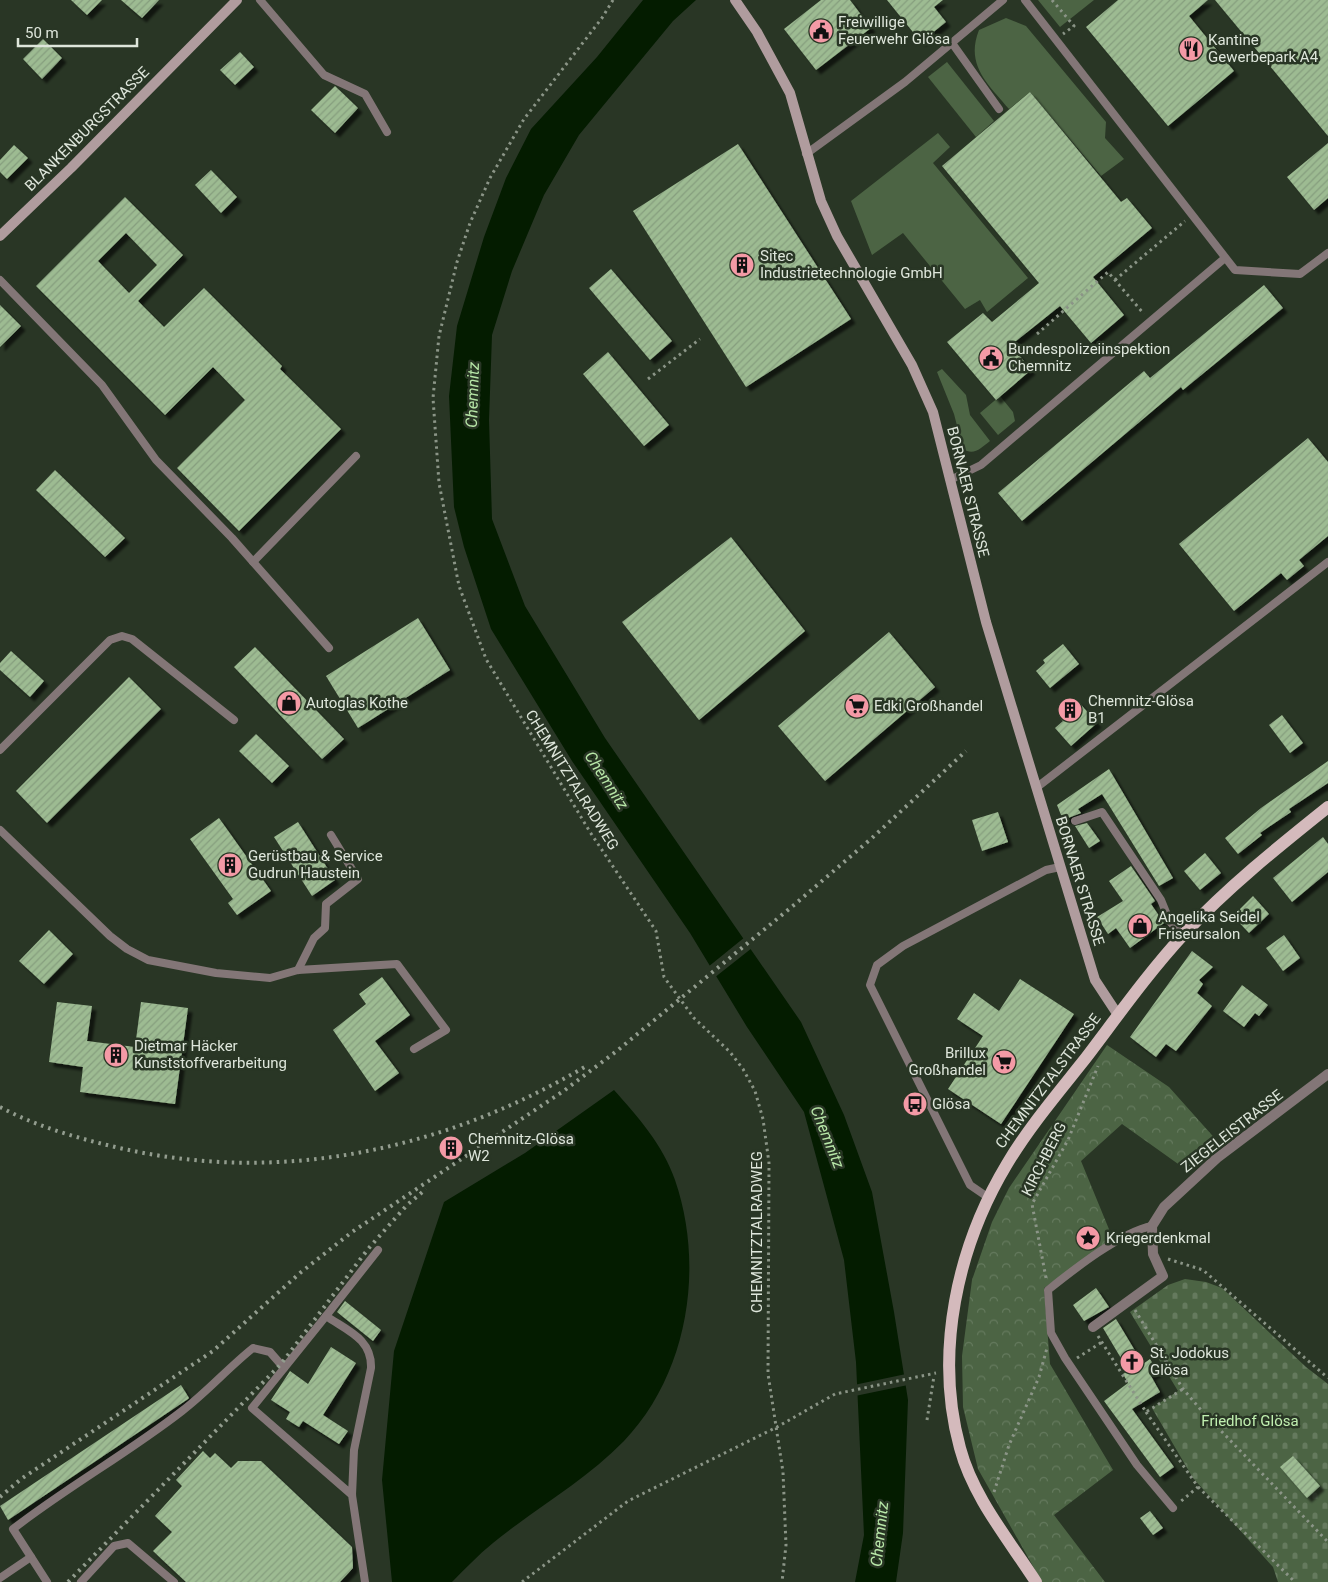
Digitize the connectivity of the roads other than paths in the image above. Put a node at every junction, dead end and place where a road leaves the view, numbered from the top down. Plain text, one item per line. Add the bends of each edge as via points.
1 (237, 0) edge
2 (260, 0) edge
3 (735, 0) edge
4 (1002, 0) edge
5 (1025, 0) edge
6 (952, 43) junction
7 (999, 109) dead end
8 (386, 132) dead end
9 (806, 154) junction
10 (0, 236) edge
11 (1328, 253) edge
12 (1225, 258) junction
13 (0, 280) edge
14 (356, 456) dead end
15 (950, 480) junction
16 (253, 562) junction
17 (1328, 562) edge
18 (329, 648) dead end
19 (234, 720) dead end
20 (0, 750) edge
21 (1036, 788) junction
22 (1328, 807) edge
23 (1074, 820) dead end
24 (0, 830) edge
25 (331, 835) dead end
26 (1060, 867) junction
27 (1183, 935) junction
28 (298, 970) junction
29 (1118, 1015) junction
30 (414, 1050) dead end
31 (1328, 1074) edge
32 (989, 1198) junction
33 (1152, 1226) junction
34 (378, 1250) dead end
35 (326, 1316) junction
36 (1093, 1328) road end
37 (284, 1368) junction
38 (352, 1495) junction
39 (1173, 1508) road end
40 (31, 1557) junction
41 (0, 1578) edge
42 (47, 1582) edge
43 (81, 1582) edge
44 (173, 1582) edge
45 (365, 1582) edge
46 (1036, 1582) edge

1 - 10 main road, BLANKENBURGSTRASSE
2 - 8 lane via 324,75 365,94
3 - 9 main road, BORNAER STRASSE via 782,75
4 - 6 lane
5 - 12 lane
6 - 7 lane
6 - 9 lane via 905,82
9 - 15 main road, BORNAER STRASSE via 821,201 837,236 923,387
11 - 12 lane via 1300,274 1235,270
12 - 15 lane via 981,465
13 - 16 lane via 102,385 156,460
14 - 16 lane
15 - 21 main road, BORNAER STRASSE via 981,602
16 - 18 lane
17 - 21 lane
19 - 20 lane via 132,639 122,636 110,640
21 - 26 main road, BORNAER STRASSE
22 - 27 main road, CHEMNITZTALSTRASSE via 1252,868
23 - 27 lane via 1102,812 1161,900 1170,922
24 - 28 lane via 110,936 148,960 216,973 270,978
25 - 28 lane via 358,879 326,904 325,928 314,938
26 - 29 main road, BORNAER STRASSE via 1095,980
26 - 32 lane via 1046,870 903,946 877,965 870,985 970,1186
27 - 29 main road, CHEMNITZTALSTRASSE
28 - 30 lane via 397,964 446,1030
29 - 32 main road, CHEMNITZTALSTRASSE via 1026,1134
31 - 33 street, ZIEGELEISTRASSE via 1217,1158 1164,1207
32 - 46 main road, CHEMNITZTALSTRASSE via 968,1246 957,1290 950,1370 953,1416 970,1476
33 - 36 street via 1153,1254 1163,1276
33 - 39 lane via 1138,1228 1048,1290 1051,1333 1068,1364 1137,1465
34 - 35 lane
35 - 37 lane
35 - 38 lane via 366,1343 372,1354 354,1450
37 - 38 lane via 252,1408
37 - 40 lane via 270,1352 253,1348 182,1411 54,1497 13,1529
38 - 45 lane
40 - 41 lane
40 - 42 lane
43 - 44 lane via 114,1546 128,1542

